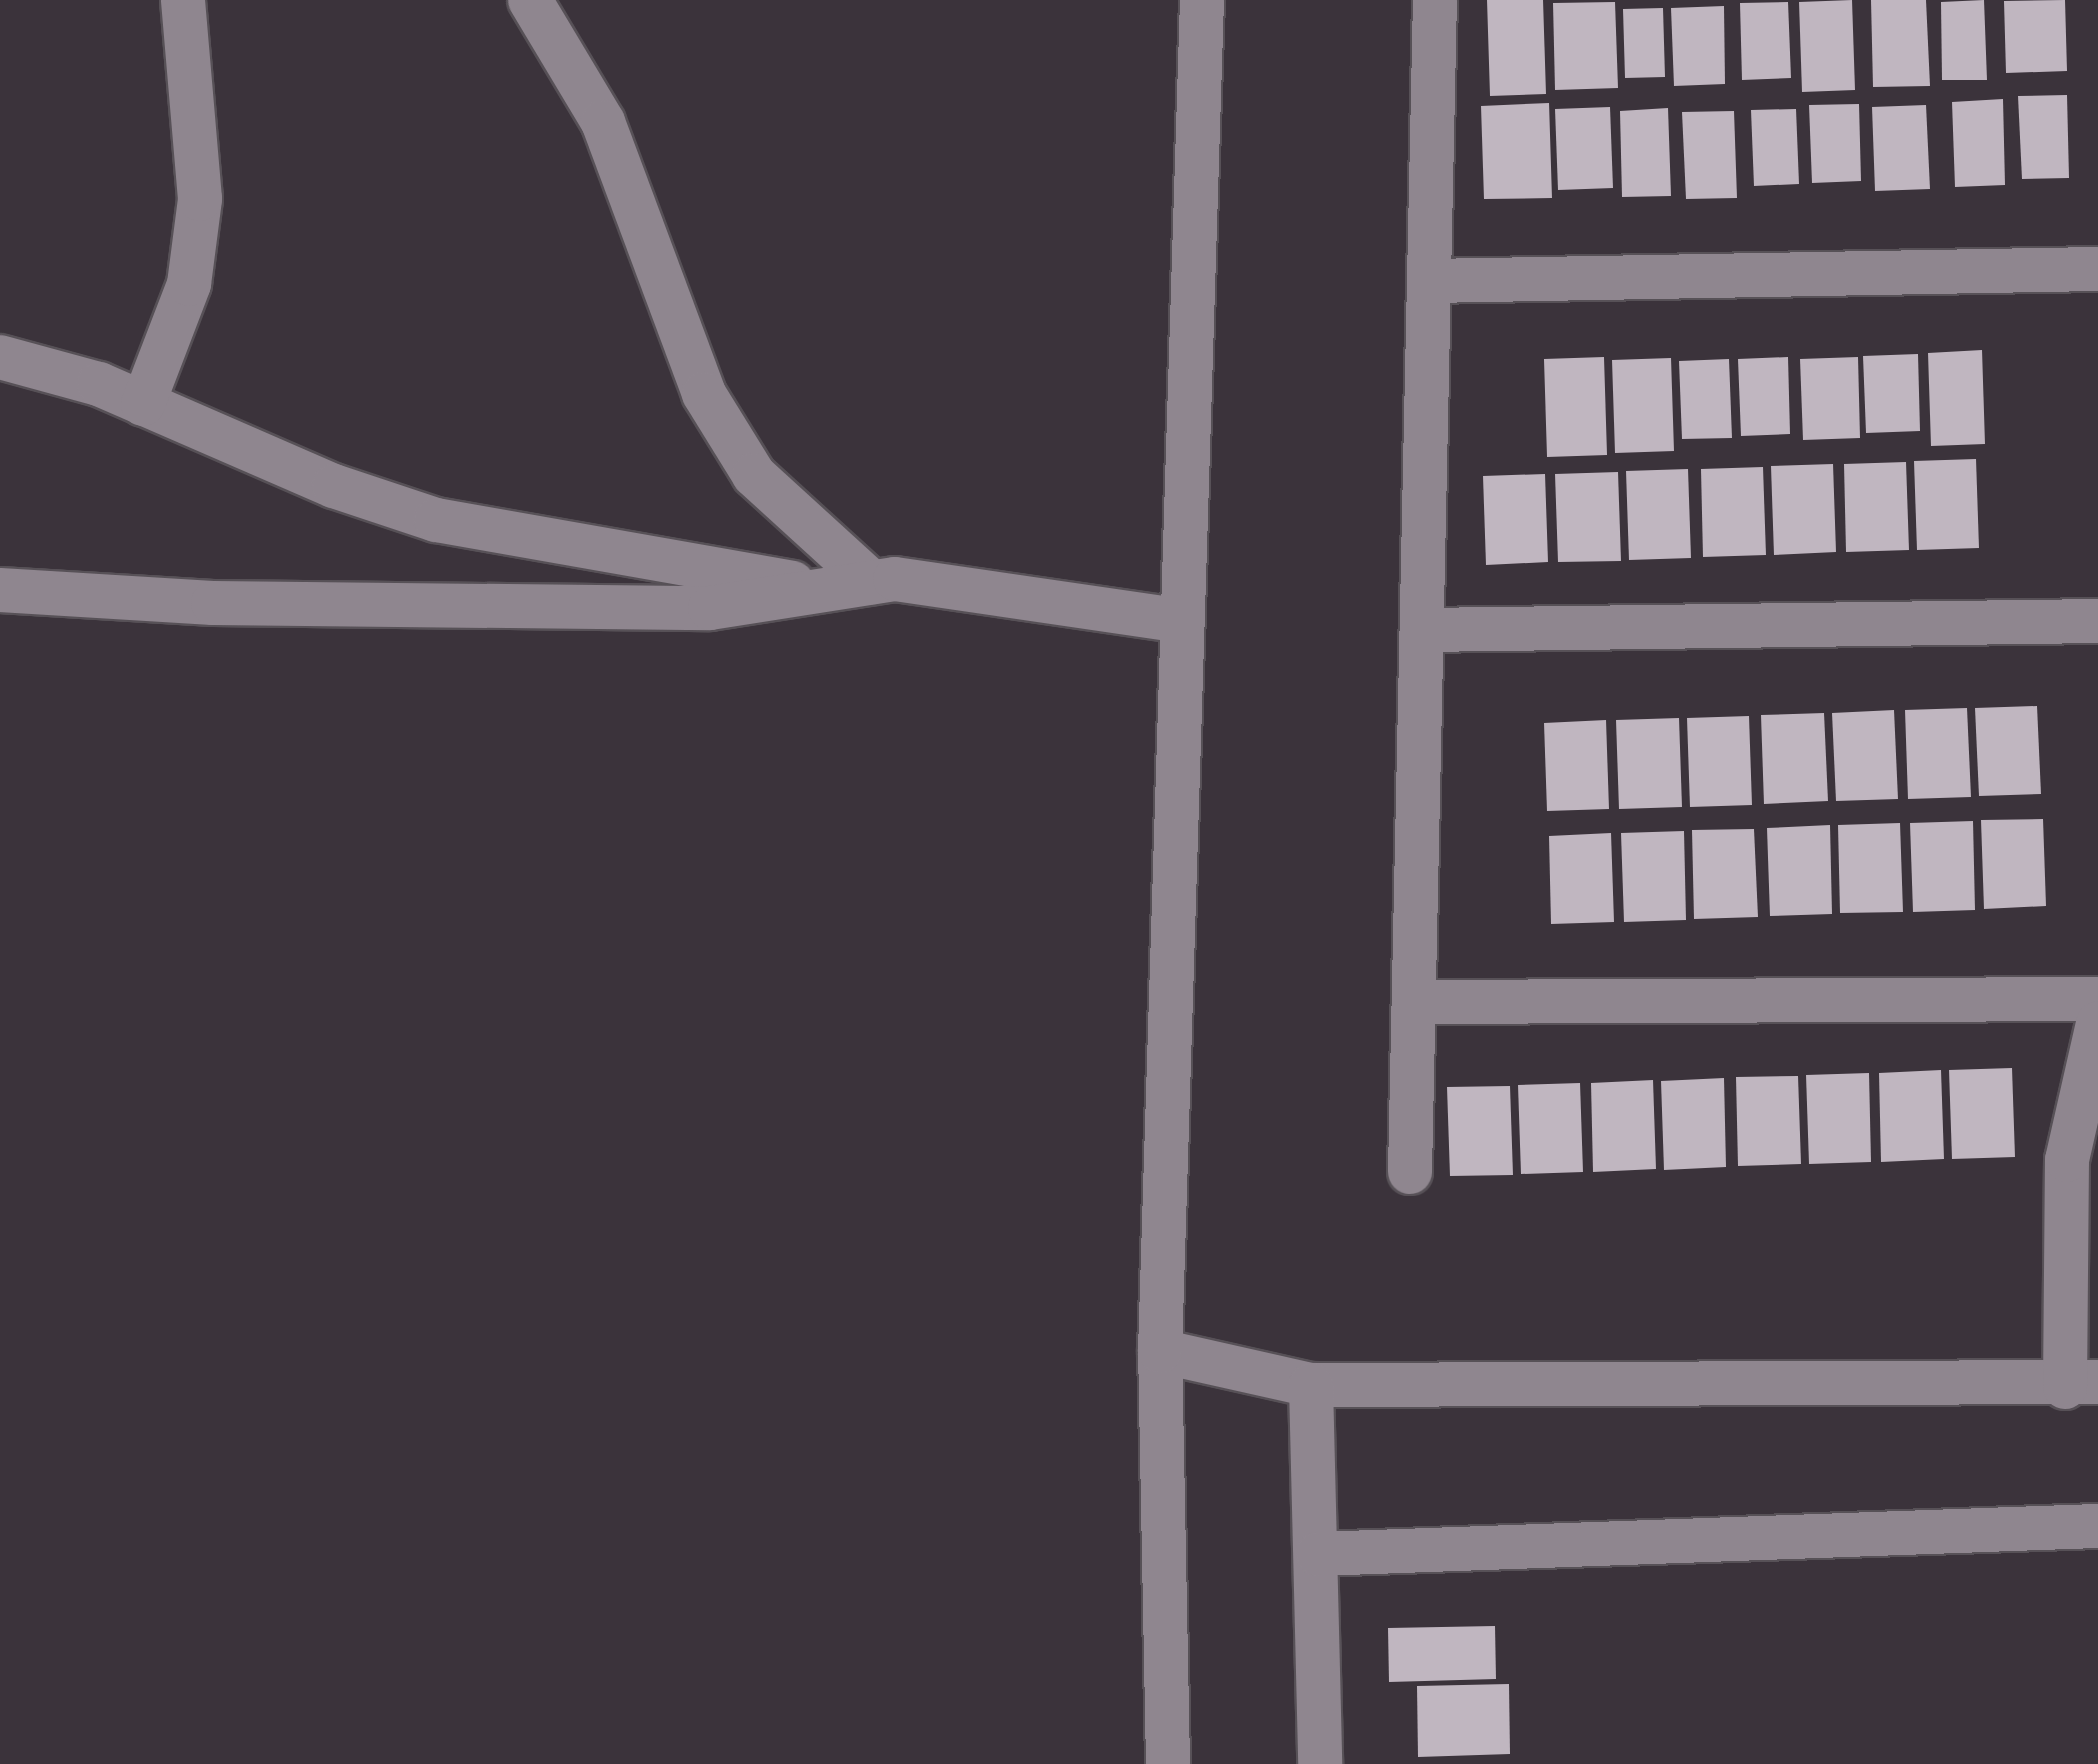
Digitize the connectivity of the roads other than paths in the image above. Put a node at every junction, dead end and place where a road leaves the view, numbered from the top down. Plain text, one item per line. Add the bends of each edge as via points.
1 (183, 0) edge
2 (530, 0) edge
3 (1202, 0) edge
4 (1435, 0) edge
5 (2098, 269) edge
6 (1429, 281) junction
7 (0, 357) edge
8 (143, 404) junction
9 (871, 582) junction
10 (826, 589) junction
11 (0, 590) edge
12 (1182, 621) junction
13 (2098, 621) edge
14 (1422, 630) junction
15 (2098, 999) edge
16 (1414, 1002) junction
17 (2098, 1023) edge
18 (1410, 1172) dead end
19 (2084, 1198) edge
20 (1160, 1351) junction
21 (2081, 1384) edge
22 (1311, 1385) junction
23 (2098, 1526) edge
24 (1318, 1554) junction
25 (1168, 1764) edge
26 (1320, 1764) edge

1 - 8 street via 200,199 189,284
2 - 9 street via 603,122 704,394 754,475
3 - 12 street
4 - 6 street
5 - 6 street
6 - 14 street
7 - 8 street
8 - 10 street via 334,486 436,520
9 - 10 street
9 - 12 street via 895,579
10 - 11 street via 710,608 213,603
12 - 20 street
13 - 14 street
14 - 16 street
15 - 16 street
16 - 18 street
17 - 19 street via 2067,1160
19 - 21 street
20 - 22 street
20 - 25 street
21 - 22 street
22 - 24 street
23 - 24 street
24 - 26 street

